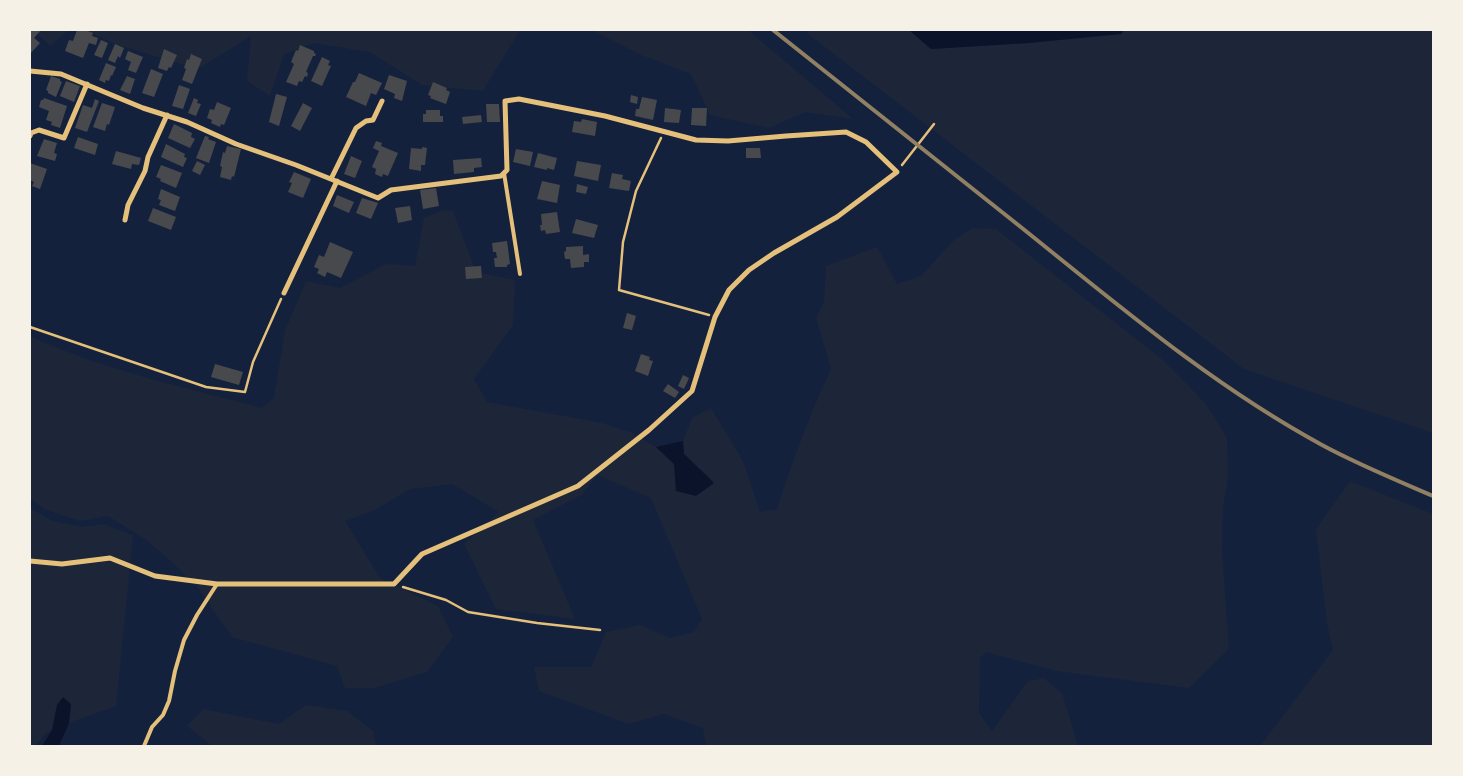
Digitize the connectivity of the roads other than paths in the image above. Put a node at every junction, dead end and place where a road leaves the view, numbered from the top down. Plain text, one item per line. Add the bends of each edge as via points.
1 (30, 71) edge
2 (87, 84) junction
3 (382, 101) dead end
4 (167, 116) junction
5 (30, 136) edge
6 (504, 173) junction
7 (334, 180) junction
8 (125, 220) dead end
9 (520, 274) dead end
10 (284, 293) road end
11 (30, 561) edge
12 (217, 584) junction
13 (144, 746) edge

1 - 2 street via 61,74
2 - 4 street
2 - 5 street via 64,138 39,130
3 - 7 street via 372,120 356,128
4 - 7 street
4 - 8 street via 128,205
6 - 7 street via 501,176 391,190 378,198
6 - 9 lane
6 - 12 street via 507,170 505,101 519,99 605,116 696,140 728,141 846,132 866,142 897,172 837,217 749,270 729,290 715,317 692,391 578,486 422,554 394,584
7 - 10 street
11 - 12 street via 62,564 110,558 155,576
12 - 13 lane via 184,640 169,701

